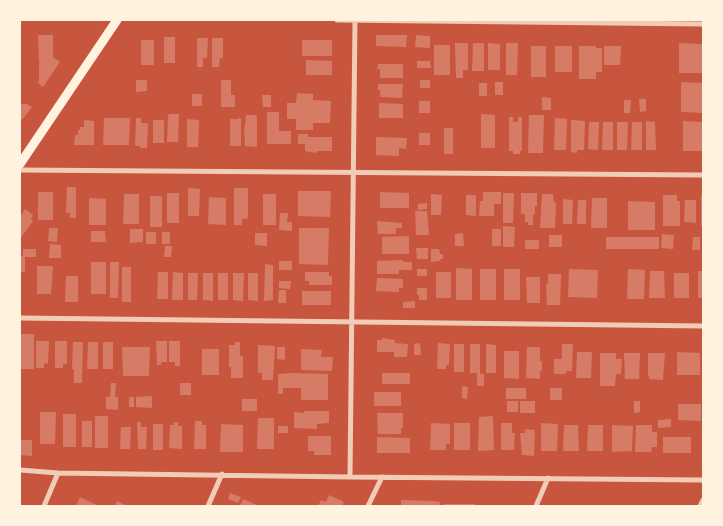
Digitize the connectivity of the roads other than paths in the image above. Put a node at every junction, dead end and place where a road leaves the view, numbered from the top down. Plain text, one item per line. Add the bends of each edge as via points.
1 (117, 20) edge
2 (337, 20) edge
3 (355, 20) edge
4 (703, 24) edge
5 (20, 164) edge
6 (20, 170) edge
7 (354, 171) junction
8 (703, 175) edge
9 (20, 318) edge
10 (352, 323) junction
11 (703, 326) edge
12 (20, 470) edge
13 (58, 472) junction
14 (222, 474) junction
15 (350, 477) junction
16 (382, 477) junction
17 (548, 478) junction
18 (703, 480) edge
19 (703, 500) edge
20 (44, 506) edge
21 (208, 506) edge
22 (368, 506) edge
23 (536, 506) edge
24 (700, 506) edge

1 - 5 main road
2 - 3 street
3 - 4 street
3 - 7 street
6 - 7 street
7 - 8 street
7 - 10 street
9 - 10 street
10 - 11 street
10 - 15 street
12 - 13 street
13 - 14 street
13 - 20 street
14 - 15 street
14 - 21 street
15 - 16 street
16 - 17 street
16 - 22 street
17 - 18 street
17 - 23 street
19 - 24 street

